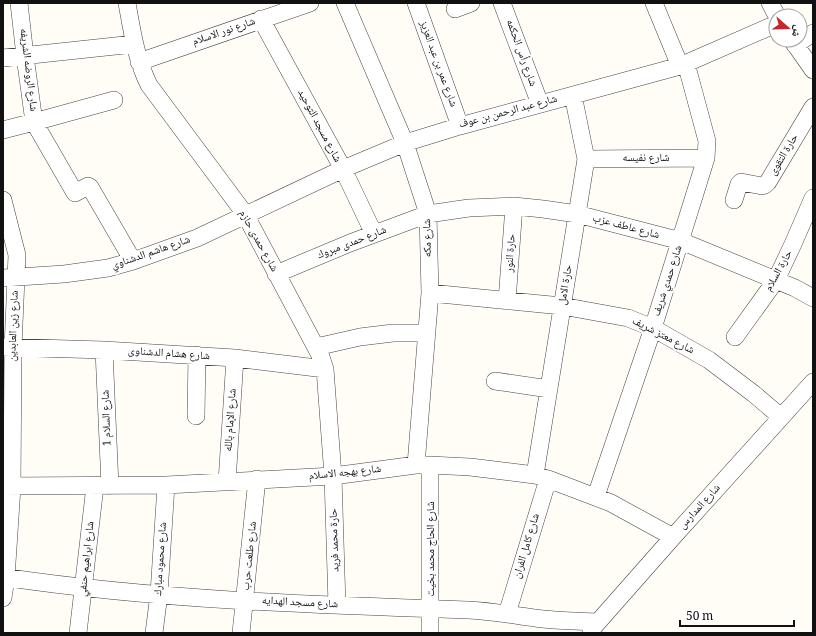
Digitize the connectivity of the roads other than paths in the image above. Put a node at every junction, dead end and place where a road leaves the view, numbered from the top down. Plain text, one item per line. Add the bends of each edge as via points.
1 (19, 3) edge
2 (127, 3) edge
3 (310, 3) edge
4 (345, 3) edge
5 (416, 3) edge
6 (471, 3) edge
7 (654, 3) edge
8 (506, 4) edge
9 (286, 7) edge
10 (454, 9) dead end
11 (261, 19) junction
12 (768, 27) edge
13 (134, 44) junction
14 (798, 48) edge
15 (25, 56) junction
16 (3, 58) edge
17 (139, 62) junction
18 (683, 64) junction
19 (813, 70) edge
20 (573, 95) junction
21 (114, 100) dead end
22 (540, 104) junction
23 (813, 107) edge
24 (34, 122) junction
25 (460, 126) junction
26 (3, 130) edge
27 (405, 143) junction
28 (706, 158) junction
29 (586, 159) junction
30 (343, 169) junction
31 (813, 198) edge
32 (3, 200) edge
33 (734, 200) dead end
34 (514, 206) junction
35 (245, 214) junction
36 (428, 214) junction
37 (577, 214) junction
38 (374, 234) junction
39 (681, 241) junction
40 (133, 261) junction
41 (276, 274) junction
42 (10, 278) edge
43 (776, 280) junction
44 (430, 293) junction
45 (813, 298) edge
46 (507, 301) junction
47 (562, 306) junction
48 (653, 328) junction
49 (427, 333) junction
50 (734, 337) dead end
51 (8, 347) edge
52 (316, 347) junction
53 (104, 350) junction
54 (197, 355) junction
55 (235, 358) junction
56 (325, 369) junction
57 (496, 382) dead end
58 (813, 382) edge
59 (549, 389) junction
60 (807, 401) edge
61 (196, 416) dead end
62 (781, 417) junction
63 (423, 465) junction
64 (333, 476) junction
65 (541, 477) junction
66 (257, 479) junction
67 (227, 482) junction
68 (166, 485) junction
69 (8, 486) edge
70 (102, 486) junction
71 (596, 496) junction
72 (673, 536) junction
73 (5, 578) edge
74 (84, 587) junction
75 (159, 594) junction
76 (3, 598) edge
77 (245, 601) junction
78 (337, 605) junction
79 (431, 609) junction
80 (507, 614) junction
81 (593, 628) edge
82 (78, 633) edge
83 (154, 633) edge
84 (241, 633) edge
85 (430, 633) edge

1 - 15 street, شارع الروضه الشريفه
2 - 13 street, شارع حمدى حازم
3 - 9 street, شارع نور الاسلام
4 - 27 street, شارع مكه
5 - 25 street, شارع عمر بن عبد العزيز
6 - 10 street
7 - 18 street, شارع حمدي شريف
8 - 22 street, شارع رأس الحكمه
9 - 11 street, شارع نور الاسلام
11 - 17 street, شارع نور الاسلام
11 - 30 street, شارع مسجد التوحيد
12 - 18 street, شارع عبد الرحمن بن عوف
13 - 15 street
13 - 17 street, شارع حمدى حازم
14 - 19 street
15 - 16 street
15 - 24 street, شارع الروضه الشريفه
17 - 35 street, شارع حمدى حازم via 149,85
18 - 20 street, شارع عبد الرحمن بن عوف
18 - 28 street, شارع حمدي شريف via 707,141
20 - 22 street, شارع عبد الرحمن بن عوف
20 - 29 street, حارة الامل
21 - 24 street
22 - 25 street, شارع عبد الرحمن بن عوف
23 - 33 street, حارة التقوى via 768,182 762,186 741,182
24 - 26 street
24 - 40 street, شارع الروضه الشريفه via 75,193 90,187
25 - 27 street, شارع عبد الرحمن بن عوف
27 - 30 street, شارع عبد الرحمن بن عوف
27 - 36 street, شارع مكه
28 - 29 street, شارع نفيسه
28 - 39 street, شارع حمدي شريف
29 - 37 street, حارة الامل
30 - 35 street, شارع عبد الرحمن بن عوف
30 - 38 street, شارع مسجد التوحيد
31 - 43 street, حارة السلام
32 - 42 street, شارع زين العابدين via 17,255
34 - 36 street, شارع عاطف عزب via 469,208
34 - 37 street, شارع عاطف عزب
34 - 46 street, حارة النور
35 - 40 street, شارع هاشم الدشناوي via 197,238
35 - 41 street, شارع حمدى حازم
36 - 38 street, شارع حمدى مبروك
36 - 44 street, شارع مكه
37 - 39 street, شارع عاطف عزب
37 - 47 street, حارة الامل
38 - 41 street, شارع حمدى مبروك
39 - 43 street, شارع عاطف عزب
39 - 48 street, شارع حمدي شريف
40 - 42 street, شارع هاشم الدشناوي via 108,268
41 - 52 street, شارع حمدى حازم
42 - 51 street, شارع زين العابدين
43 - 45 street, شارع عاطف عزب
43 - 50 street, حارة السلام
44 - 46 street, شارع معتز شريف
44 - 49 street, شارع مكه
46 - 47 street, شارع معتز شريف
47 - 48 street, شارع معتز شريف via 628,318
47 - 59 street, حارة الامل
48 - 62 street, شارع معتز شريف via 709,360
48 - 71 street, شارع حمدي شريف
49 - 52 street via 393,333 360,337
49 - 63 street, شارع مكه
51 - 53 street, شارع هشام الدشناوى
51 - 69 street, شارع زين العابدين
52 - 56 street, شارع حمدى حازم
53 - 54 street, شارع هشام الدشناوى
53 - 70 street, شارع السلام 1
54 - 55 street, شارع هشام الدشناوى
54 - 61 street
55 - 56 street, شارع هشام الدشناوى
55 - 67 street, شارع الإمام بالله
56 - 64 street, شارع حمدى حازم
57 - 59 street
58 - 60 street, شارع المدارس
59 - 65 street, حارة الامل
60 - 62 street, شارع المدارس
62 - 72 street, شارع المدارس
63 - 64 street, شارع بهجه الاسلام
63 - 65 street, شارع بهجه الاسلام via 470,466
63 - 79 street, شارع الحاج محمد بخيت
64 - 66 street, شارع بهجه الاسلام
64 - 78 street, حارة محمد فريد
65 - 71 street, شارع بهجه الاسلام
65 - 80 street, شارع كامل الفران
66 - 67 street, شارع بهجه الاسلام
66 - 77 street, شارع طلعت حرب
67 - 68 street, شارع بهجه الاسلام
68 - 70 street, شارع بهجه الاسلام
68 - 75 street, شارع محمود مبارك
69 - 70 street, شارع بهجه الاسلام
69 - 73 street, شارع زين العابدين
70 - 74 street, شارع ابراهيم حنفي
71 - 72 street, شارع بهجه الاسلام
72 - 81 street, شارع المدارس
73 - 74 street, شارع مسجد الهدايه
73 - 76 street, شارع زين العابدين
74 - 75 street, شارع مسجد الهدايه
74 - 82 street, شارع ابراهيم حنفي
75 - 77 street, شارع مسجد الهدايه
75 - 83 street, شارع محمود مبارك
77 - 78 street, شارع مسجد الهدايه
77 - 84 street, شارع طلعت حرب
78 - 79 street, شارع مسجد الهدايه
79 - 80 street, شارع مسجد الهدايه
79 - 85 street, شارع الحاج محمد بخيت
80 - 81 street, شارع مسجد الهدايه

